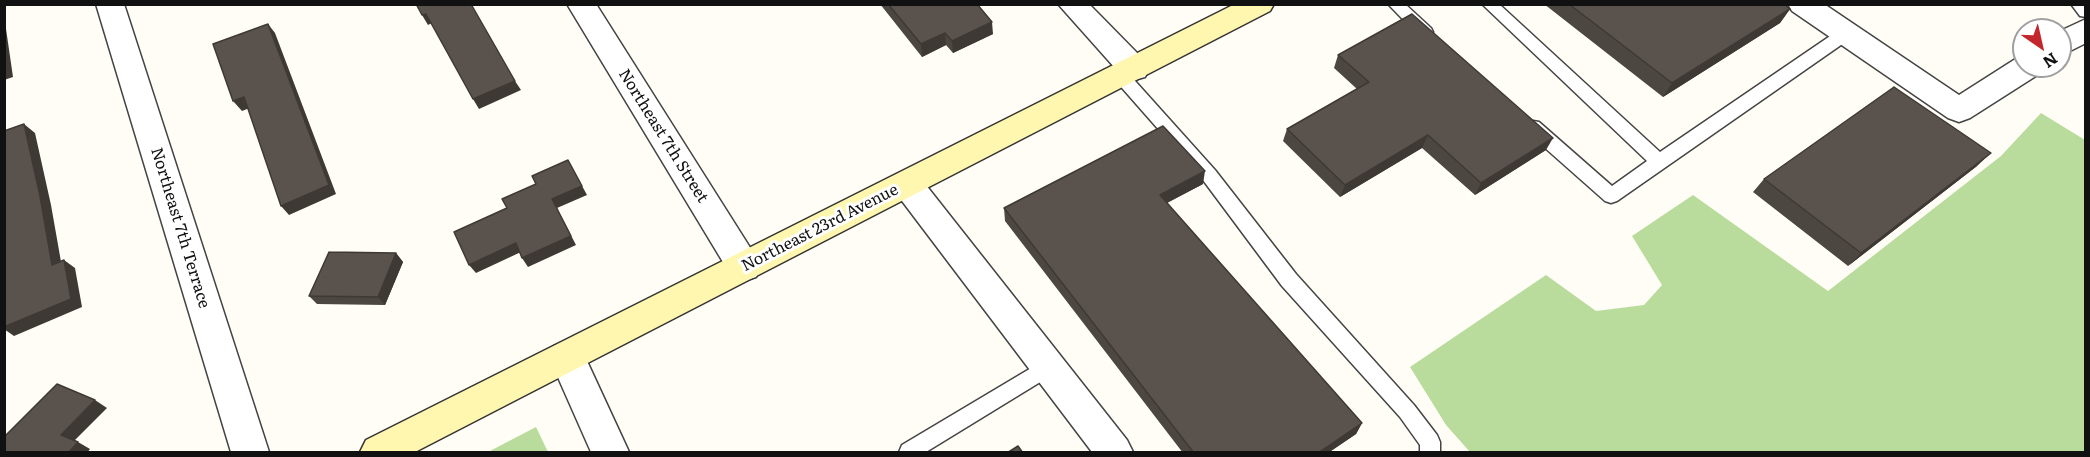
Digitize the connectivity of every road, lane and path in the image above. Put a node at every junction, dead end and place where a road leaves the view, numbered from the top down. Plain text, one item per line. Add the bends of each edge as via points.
1 (110, 4) edge
2 (581, 4) edge
3 (1072, 4) edge
4 (1260, 4) edge
5 (1395, 4) edge
6 (1489, 4) edge
7 (1802, 4) edge
8 (2078, 4) edge
9 (2085, 12) edge
10 (2085, 28) edge
11 (1845, 34) junction
12 (2072, 37) edge
13 (1441, 46) edge
14 (1127, 72) junction
15 (2012, 76) edge
16 (1521, 117) edge
17 (1659, 162) junction
18 (907, 184) junction
19 (744, 267) junction
20 (567, 357) junction
21 (1048, 367) junction
22 (250, 453) edge
23 (379, 453) edge
24 (610, 453) edge
25 (909, 453) edge
26 (1114, 453) edge
27 (1430, 453) edge

1 - 22 street, Northeast 7th Terrace
2 - 19 street, Northeast 7th Street
3 - 14 street
4 - 14 main road, Northeast 23rd Avenue
5 - 13 lane
6 - 17 lane
7 - 11 street
8 - 9 lane
10 - 12 street
11 - 15 street via 1959,110
11 - 17 lane
14 - 18 main road, Northeast 23rd Avenue
14 - 27 lane via 1289,280 1407,411 1430,442
16 - 17 lane via 1611,196
18 - 19 main road, Northeast 23rd Avenue
18 - 21 street
19 - 20 main road, Northeast 23rd Avenue
20 - 23 main road, Northeast 23rd Avenue
20 - 24 street
21 - 25 lane
21 - 26 street

